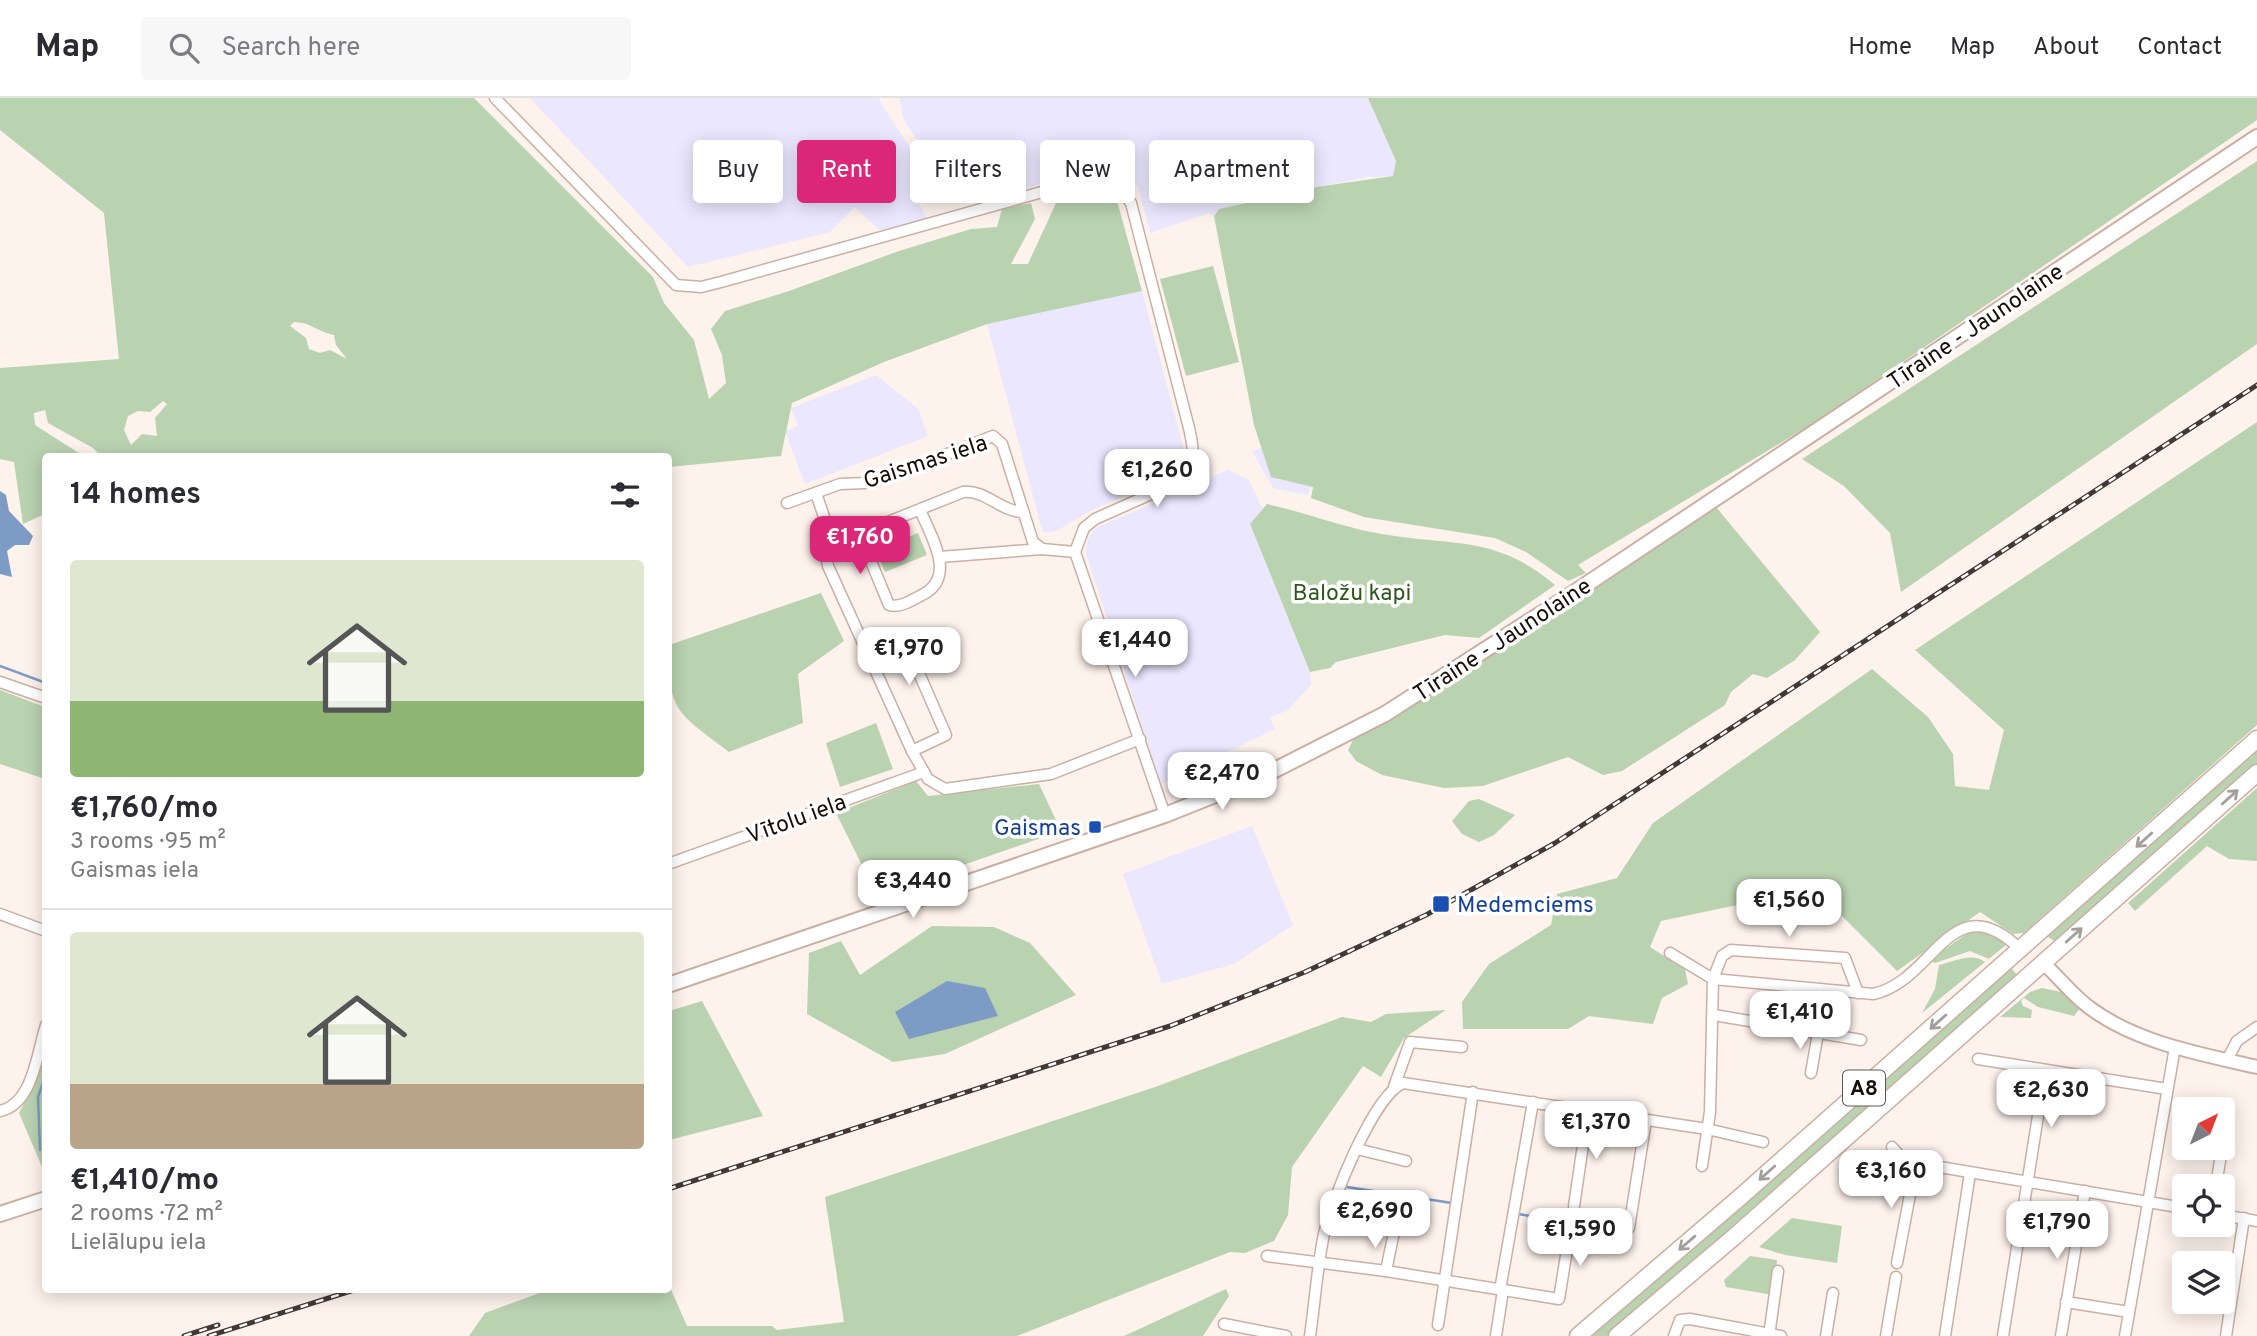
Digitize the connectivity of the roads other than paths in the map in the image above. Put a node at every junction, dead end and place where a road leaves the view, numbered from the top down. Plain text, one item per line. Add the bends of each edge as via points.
1 (495, 98) edge
2 (2257, 137) edge
3 (816, 493) junction
4 (787, 503) dead end
5 (920, 510) junction
6 (1021, 512) junction
7 (860, 534) junction
8 (833, 544) junction
9 (1042, 549) junction
10 (1076, 552) junction
11 (940, 557) junction
12 (872, 663) junction
13 (0, 682) edge
14 (42, 697) edge
15 (1140, 739) junction
16 (2257, 739) edge
17 (912, 751) junction
18 (924, 772) junction
19 (2257, 773) edge
20 (1165, 815) junction
21 (672, 863) edge
22 (0, 914) edge
23 (42, 930) edge
24 (2020, 949) junction
25 (1670, 953) dead end
26 (2043, 963) junction
27 (1713, 979) junction
28 (672, 984) edge
29 (1858, 993) junction
30 (1714, 1015) junction
31 (2257, 1027) edge
32 (1818, 1033) junction
33 (42, 1038) edge
34 (1861, 1040) dead end
35 (1462, 1047) dead end
36 (2175, 1047) junction
37 (1978, 1059) dead end
38 (2227, 1060) junction
39 (2257, 1067) edge
40 (2045, 1072) junction
41 (1811, 1073) dead end
42 (1394, 1087) junction
43 (2166, 1089) junction
44 (1473, 1092) junction
45 (1532, 1102) junction
46 (0, 1111) edge
47 (1588, 1111) junction
48 (1646, 1120) junction
49 (1707, 1129) junction
50 (1763, 1142) dead end
51 (1892, 1147) dead end
52 (1357, 1149) junction
53 (1406, 1161) dead end
54 (1916, 1163) junction
55 (1702, 1166) dead end
56 (1970, 1172) junction
57 (2028, 1182) junction
58 (2085, 1191) junction
59 (1401, 1198) dead end
60 (42, 1200) edge
61 (2147, 1201) junction
62 (1574, 1206) dead end
63 (2172, 1206) edge
64 (0, 1214) edge
65 (2235, 1217) edge
66 (2244, 1219) junction
67 (2257, 1221) edge
68 (1629, 1228) dead end
69 (1570, 1231) dead end
70 (1267, 1256) dead end
71 (1321, 1262) junction
72 (1897, 1263) dead end
73 (1386, 1271) junction
74 (1778, 1271) dead end
75 (1896, 1277) dead end
76 (1445, 1281) junction
77 (1502, 1290) junction
78 (1833, 1293) dead end
79 (2066, 1302) junction
80 (2129, 1312) junction
81 (1224, 1324) dead end
82 (1438, 1325) dead end
83 (1769, 1335) edge
84 (1286, 1336) edge
85 (1310, 1336) edge
86 (1496, 1336) edge
87 (1578, 1336) edge
88 (1617, 1336) edge
89 (1674, 1336) edge
90 (1782, 1336) edge
91 (1826, 1336) edge
92 (1886, 1336) edge
93 (1945, 1336) edge
94 (2003, 1336) edge
95 (2061, 1336) edge
96 (2125, 1336) edge
97 (2225, 1336) edge

1 - 10 street via 676,285 701,287 721,282 1092,177 1115,185 1131,203 1193,450 1192,465 1185,477 1171,486 1095,519 1084,528
2 - 20 main road, Tīraine - Jaunolaine via 1409,700 1276,769
3 - 4 street
3 - 6 street, Gaismas iela via 897,474 993,436 1002,444
3 - 8 street
5 - 6 street via 974,491
5 - 7 street
5 - 11 street
6 - 9 street, Gaismas iela via 1033,542
7 - 8 street
7 - 11 street via 889,606 930,592 936,585
8 - 12 street via 826,555 828,566
9 - 10 street
9 - 11 street
10 - 15 street
12 - 17 street
12 - 17 street via 898,656 915,664 946,735
13 - 14 street
15 - 18 street via 1056,772 1031,777 944,789
15 - 20 street
16 -> 24 highway, A8
17 - 18 street
18 - 21 street, Vītolu iela
26 -> 19 highway, A8
20 - 28 main road, Tīraine - Jaunolaine
22 - 23 street
24 - 29 street via 1996,929 1970,925 1886,991
24 -> 87 highway, A8
25 - 27 street
26 - 36 street via 2091,1009 2131,1032
26 - 88 highway, A8
27 - 29 street
27 - 29 street via 1722,956 1731,950 1845,958
27 - 30 street
30 - 32 street
30 - 49 street
31 - 38 street via 2237,1041
32 - 34 street
32 - 41 street
33 - 46 street via 24,1096
35 - 42 street via 1410,1042
36 - 38 street
36 - 43 street
37 - 40 street
38 - 39 street
40 - 43 street
40 - 57 street
42 - 44 street via 1403,1083
42 - 52 street
43 - 61 street
44 - 45 street
44 - 76 street
45 - 47 street
45 - 77 street
47 - 48 street
47 - 62 street
48 - 49 street
48 - 68 street
49 - 50 street
49 - 55 street
51 - 54 street via 1902,1158
52 - 53 street
52 - 71 street via 1331,1208
54 - 56 street
54 - 72 street
56 - 57 street
56 - 93 street
57 - 58 street
57 - 94 street
58 - 61 street
58 - 79 street
59 - 73 street
60 - 64 main road
61 - 63 street
61 - 80 street
65 - 66 street
66 - 67 street
66 - 97 street
69 - 77 street via 1559,1299
70 - 71 street
71 - 73 street
71 - 85 street
73 - 76 street
74 - 83 street
75 - 92 street
76 - 77 street
76 - 82 street
77 - 86 street
78 - 91 street
79 - 80 street
79 - 95 street
80 - 96 street
81 - 84 street
83 - 89 street via 1681,1320
83 - 90 street

